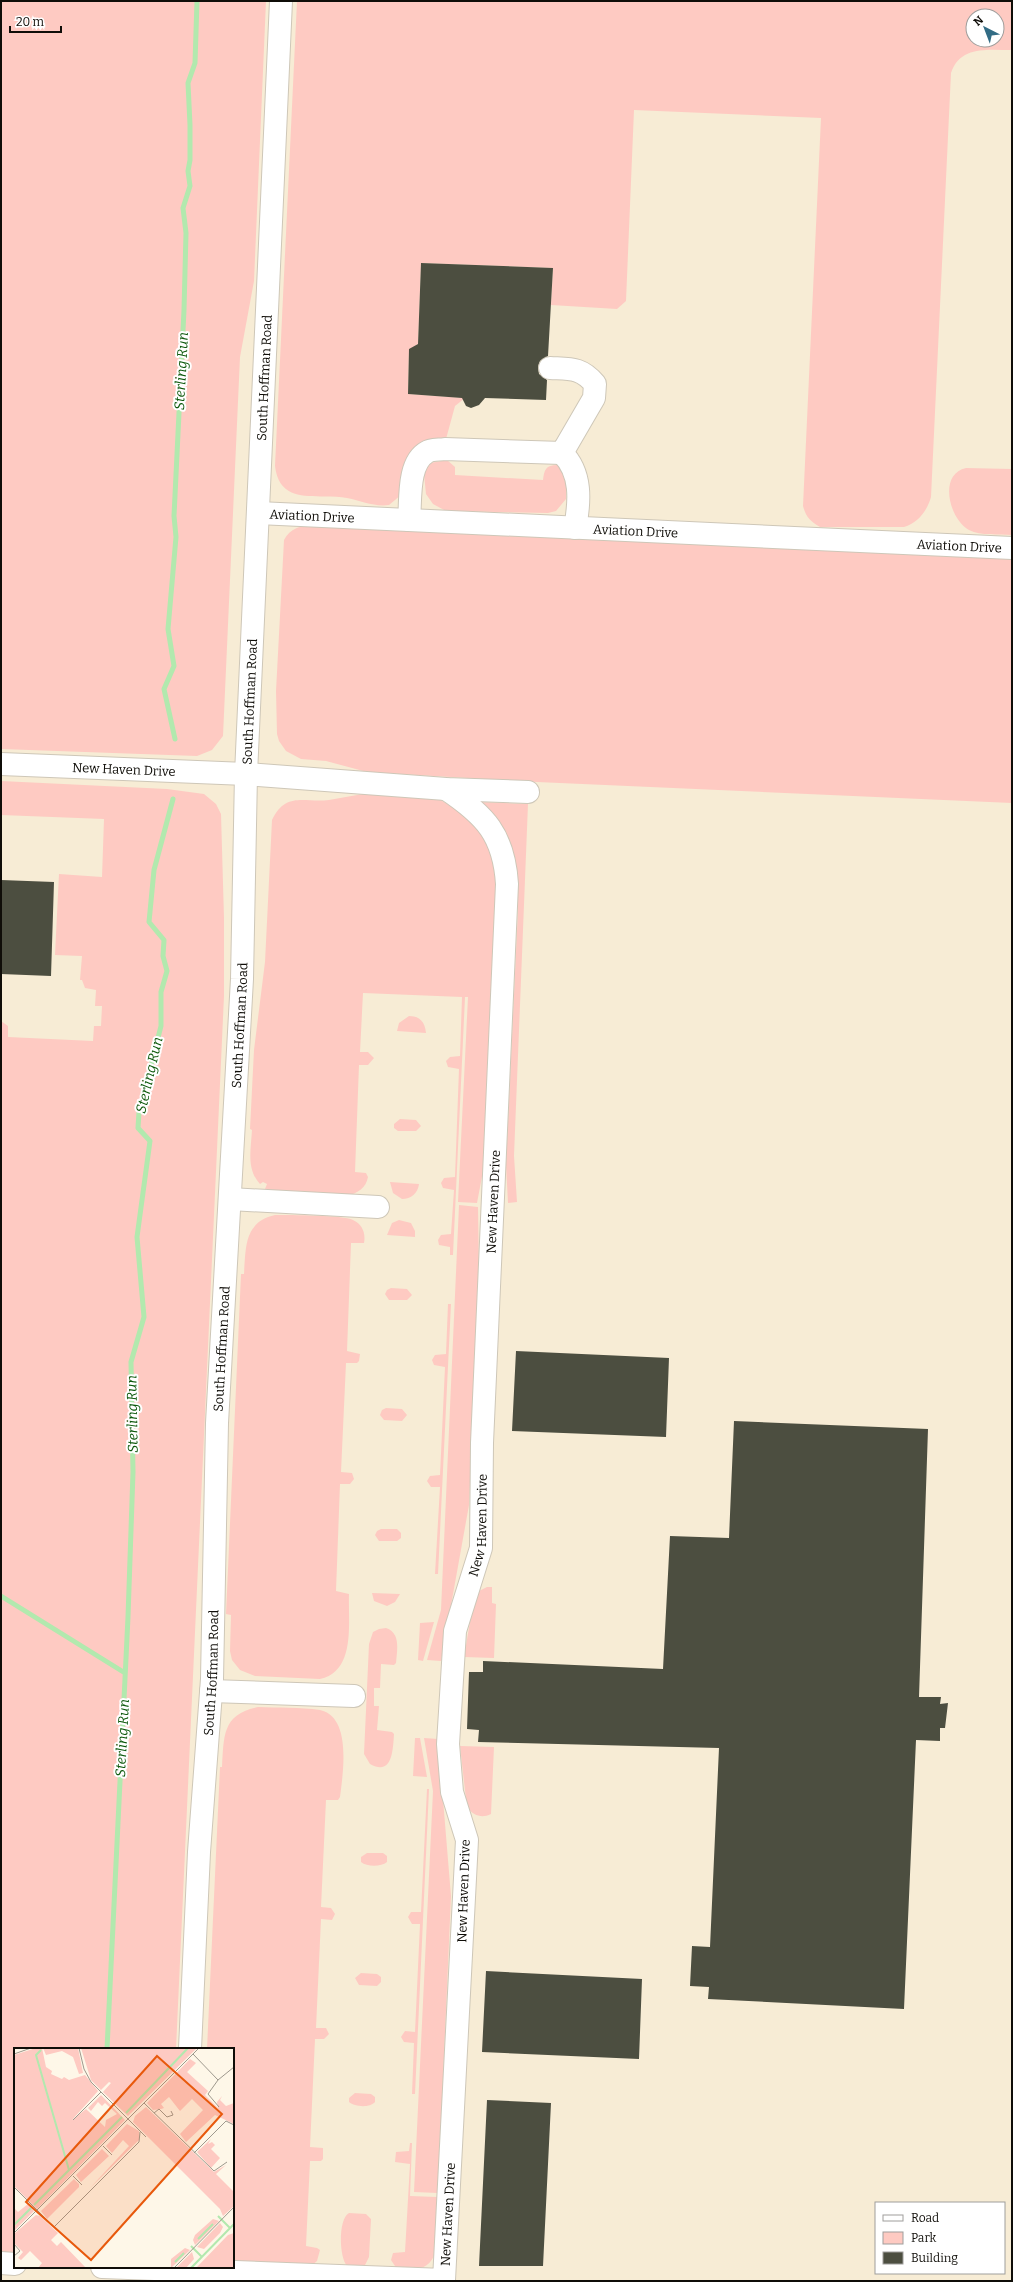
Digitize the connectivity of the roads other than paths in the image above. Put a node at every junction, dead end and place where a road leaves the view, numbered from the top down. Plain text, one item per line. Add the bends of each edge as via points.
1 (281, 1) edge
2 (550, 368) dead end
3 (562, 453) junction
4 (258, 514) junction
5 (409, 520) junction
6 (575, 528) junction
7 (1012, 548) edge
8 (1, 764) edge
9 (246, 774) junction
10 (446, 789) junction
11 (528, 792) dead end
12 (230, 1199) junction
13 (378, 1207) dead end
14 (211, 1691) junction
15 (354, 1696) dead end
16 (190, 2048) edge
17 (1, 2263) edge
18 (14, 2264) edge
19 (15, 2268) edge
20 (115, 2268) edge
21 (180, 2273) edge
22 (16, 2281) edge

1 - 4 street, South Hoffman Road
2 - 3 street via 573,369 587,374 595,384 594,398
3 - 5 street via 445,449 428,451 419,458 413,471
3 - 6 street via 569,461 577,480 579,509
4 - 5 street, Aviation Drive
4 - 9 street, South Hoffman Road
5 - 6 street, Aviation Drive
6 - 7 street, Aviation Drive
8 - 9 street, New Haven Drive
9 - 10 street, New Haven Drive
9 - 12 street, South Hoffman Road via 242,980
10 - 11 street, New Haven Drive
10 - 21 street, New Haven Drive via 474,810 498,838 506,869 507,890 482,1435 481,1548 455,1631 448,1744 452,1792 467,1840 444,2280
12 - 13 street
12 - 14 street, South Hoffman Road via 217,1423
14 - 15 street
14 - 16 street, South Hoffman Road via 199,1852
17 - 18 street
19 - 22 street
20 - 21 street

